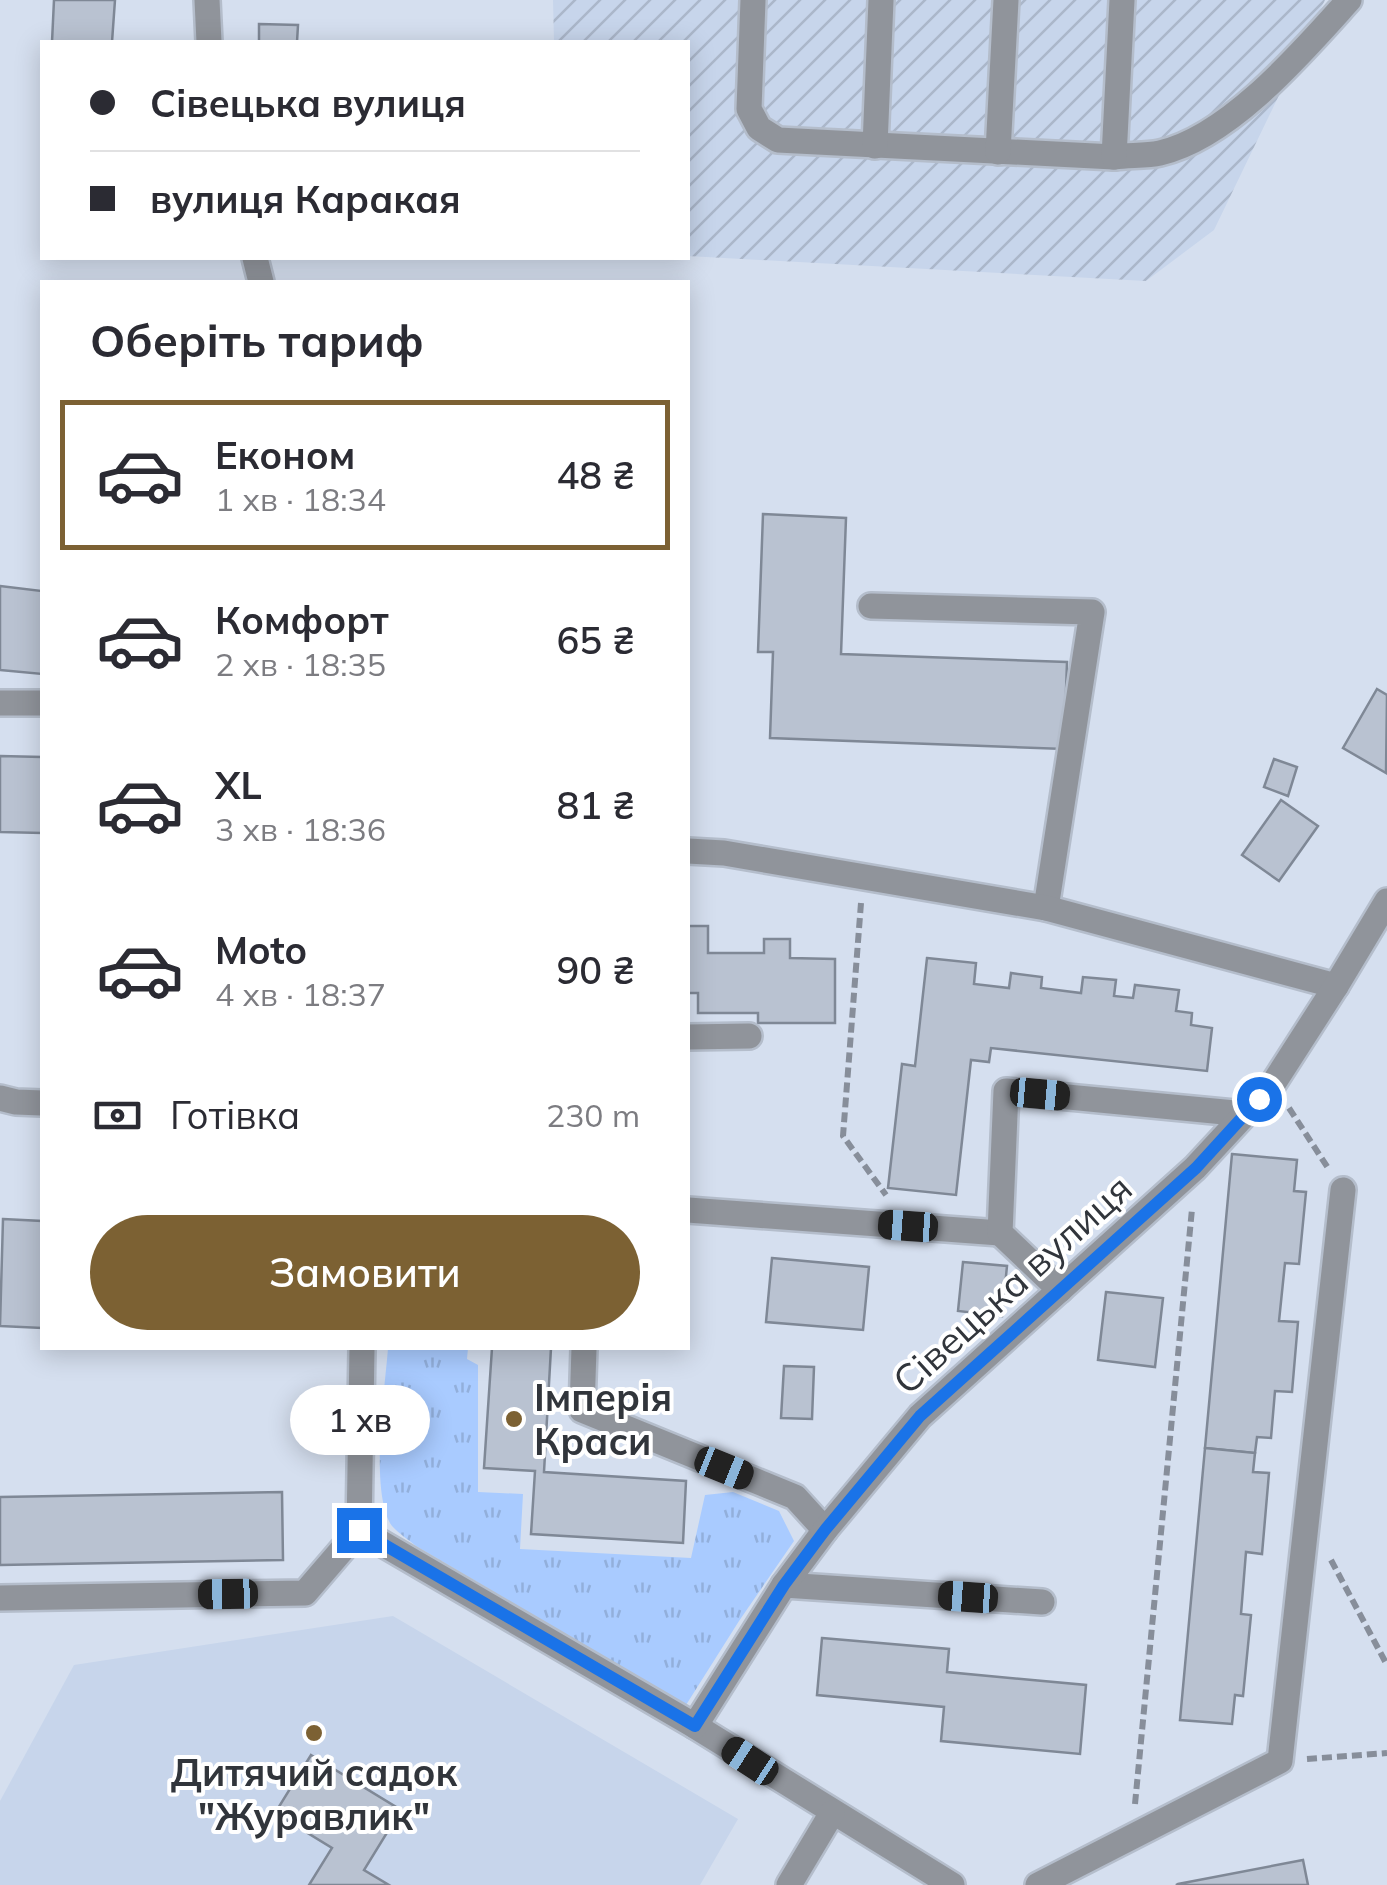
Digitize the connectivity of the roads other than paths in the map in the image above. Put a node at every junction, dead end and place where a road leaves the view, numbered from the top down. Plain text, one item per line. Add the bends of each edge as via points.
1 (206, 0) edge
2 (753, 0) edge
3 (882, 0) edge
4 (1006, 0) edge
5 (1122, 0) edge
6 (1350, 0) edge
7 (210, 40) edge
8 (874, 146) junction
9 (998, 152) junction
10 (1114, 156) junction
11 (872, 606) dead end
12 (0, 703) edge
13 (40, 703) edge
14 (690, 851) edge
15 (1387, 901) edge
16 (1046, 908) junction
17 (1336, 986) junction
18 (690, 1036) edge
19 (748, 1036) dead end
20 (0, 1098) edge
21 (40, 1103) edge
22 (1245, 1114) junction
23 (1343, 1190) road end
24 (690, 1210) edge
25 (1000, 1233) junction
26 (1060, 1290) junction
27 (362, 1350) edge
28 (584, 1350) edge
29 (359, 1530) junction
30 (825, 1530) junction
31 (784, 1585) junction
32 (0, 1598) edge
33 (1042, 1602) dead end
34 (695, 1726) junction
35 (832, 1813) junction
36 (789, 1885) edge
37 (952, 1885) edge
38 (1038, 1885) edge

1 - 7 street
2 - 8 street via 748,98 759,128 789,142
3 - 8 street
4 - 9 street
5 - 10 street
6 - 10 street via 1293,61 1198,139 1160,153
8 - 9 street
9 - 10 street
11 - 16 street via 1092,612
12 - 13 street
14 - 16 street
15 - 17 street, Сівецька вулиця
16 - 17 street
17 - 22 street, Сівецька вулиця via 1273,1084
18 - 19 street
20 - 21 street
22 - 25 street via 1006,1091
22 - 26 street, Сівецька вулиця via 1196,1168
23 - 38 street via 1280,1762
24 - 25 street
25 - 26 street
26 - 30 street, Сівецька вулиця via 920,1416
27 - 29 street
28 - 30 street via 582,1410 795,1497
29 - 32 street via 305,1594
29 - 34 street
30 - 31 street, Сівецька вулиця
31 - 33 street
31 - 34 street, Сівецька вулиця
34 - 35 street
35 - 36 street
35 - 37 street

